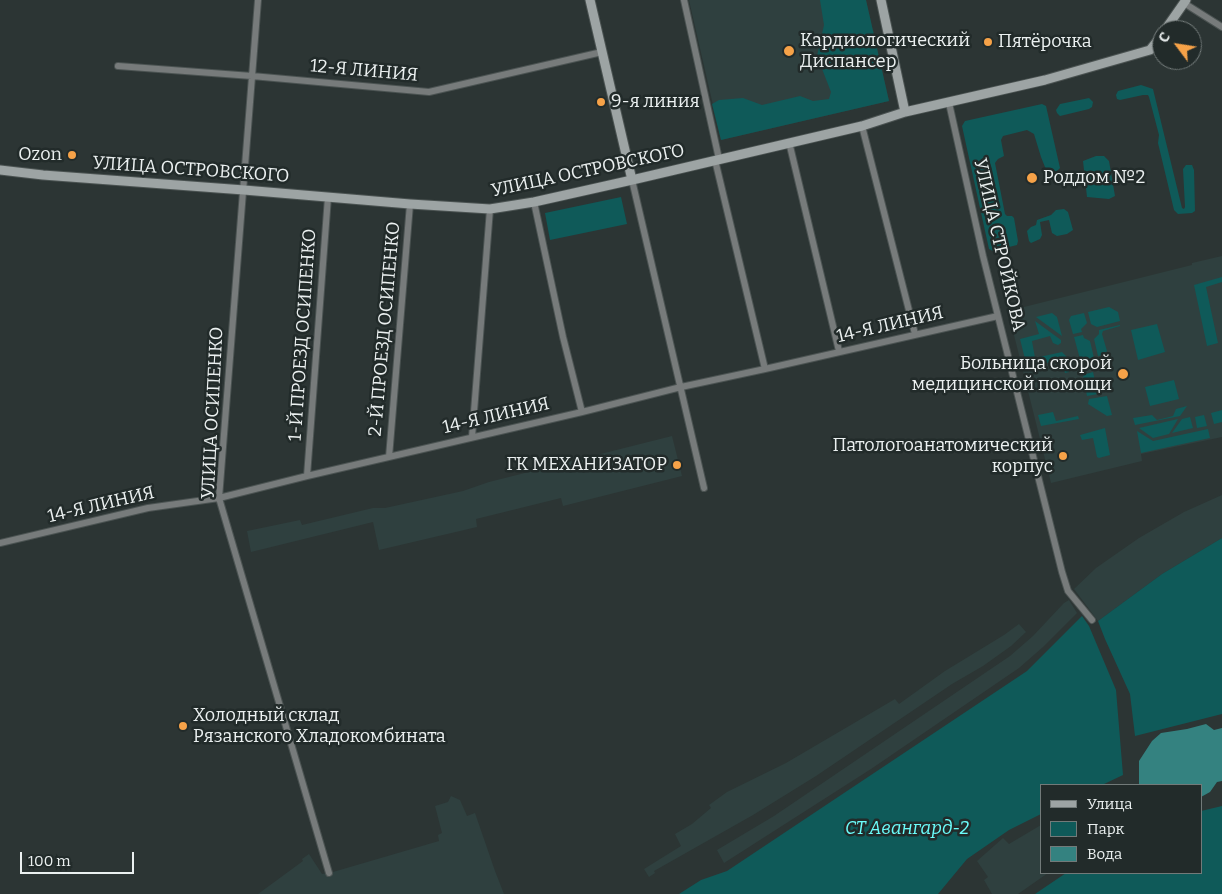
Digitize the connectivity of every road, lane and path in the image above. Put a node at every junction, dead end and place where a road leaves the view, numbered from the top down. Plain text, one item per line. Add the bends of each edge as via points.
1 (258, 0) edge
2 (590, 0) edge
3 (684, 0) edge
4 (881, 0) edge
5 (1185, 2) edge
6 (1172, 20) edge
7 (1222, 27) edge
8 (1152, 48) edge
9 (602, 52) junction
10 (118, 66) dead end
11 (252, 76) junction
12 (949, 102) junction
13 (905, 112) junction
14 (862, 126) junction
15 (789, 142) junction
16 (717, 159) junction
17 (0, 170) edge
18 (632, 180) junction
19 (244, 190) junction
20 (328, 197) junction
21 (534, 202) junction
22 (410, 204) junction
23 (490, 209) junction
24 (998, 316) junction
25 (915, 334) junction
26 (839, 351) junction
27 (765, 369) junction
28 (681, 387) junction
29 (582, 412) junction
30 (472, 437) junction
31 (389, 457) junction
32 (307, 476) junction
33 (704, 488) dead end
34 (219, 498) junction
35 (0, 544) edge
36 (1092, 620) dead end
37 (329, 873) dead end

1 - 11 street, УЛИЦА ОСИПЕНКО
2 - 9 street
3 - 16 street
4 - 13 street
5 - 6 street
5 - 7 street
8 - 12 street, УЛИЦА ОСТРОВСКОГО via 1045,80
9 - 11 street, 12-Я ЛИНИЯ via 429,92
9 - 18 street
10 - 11 street, 12-Я ЛИНИЯ
11 - 19 street, УЛИЦА ОСИПЕНКО
12 - 13 street, УЛИЦА ОСТРОВСКОГО
12 - 24 street, УЛИЦА СТРОЙКОВА
13 - 14 street, УЛИЦА ОСТРОВСКОГО
14 - 15 street, УЛИЦА ОСТРОВСКОГО
14 - 25 street
15 - 16 street, УЛИЦА ОСТРОВСКОГО
15 - 26 street
16 - 18 street, УЛИЦА ОСТРОВСКОГО
16 - 27 street
17 - 19 street, УЛИЦА ОСТРОВСКОГО
18 - 21 street, УЛИЦА ОСТРОВСКОГО
18 - 28 street
19 - 20 street, УЛИЦА ОСТРОВСКОГО
19 - 34 street, УЛИЦА ОСИПЕНКО
20 - 22 street, УЛИЦА ОСТРОВСКОГО
20 - 32 street, 1-Й ПРОЕЗД ОСИПЕНКО
21 - 23 street, УЛИЦА ОСТРОВСКОГО
21 - 29 street
22 - 23 street, УЛИЦА ОСТРОВСКОГО
22 - 31 street, 2-Й ПРОЕЗД ОСИПЕНКО
23 - 30 street
24 - 25 street, 14-Я ЛИНИЯ
24 - 36 street, УЛИЦА СТРОЙКОВА via 1068,591
25 - 26 street, 14-Я ЛИНИЯ
26 - 27 street, 14-Я ЛИНИЯ
27 - 28 street, 14-Я ЛИНИЯ
28 - 29 street, 14-Я ЛИНИЯ
28 - 33 street
29 - 30 street, 14-Я ЛИНИЯ
30 - 31 street, 14-Я ЛИНИЯ
31 - 32 street, 14-Я ЛИНИЯ
32 - 34 street, 14-Я ЛИНИЯ
34 - 35 street, 14-Я ЛИНИЯ via 148,508
34 - 37 street, УЛИЦА ОСИПЕНКО

